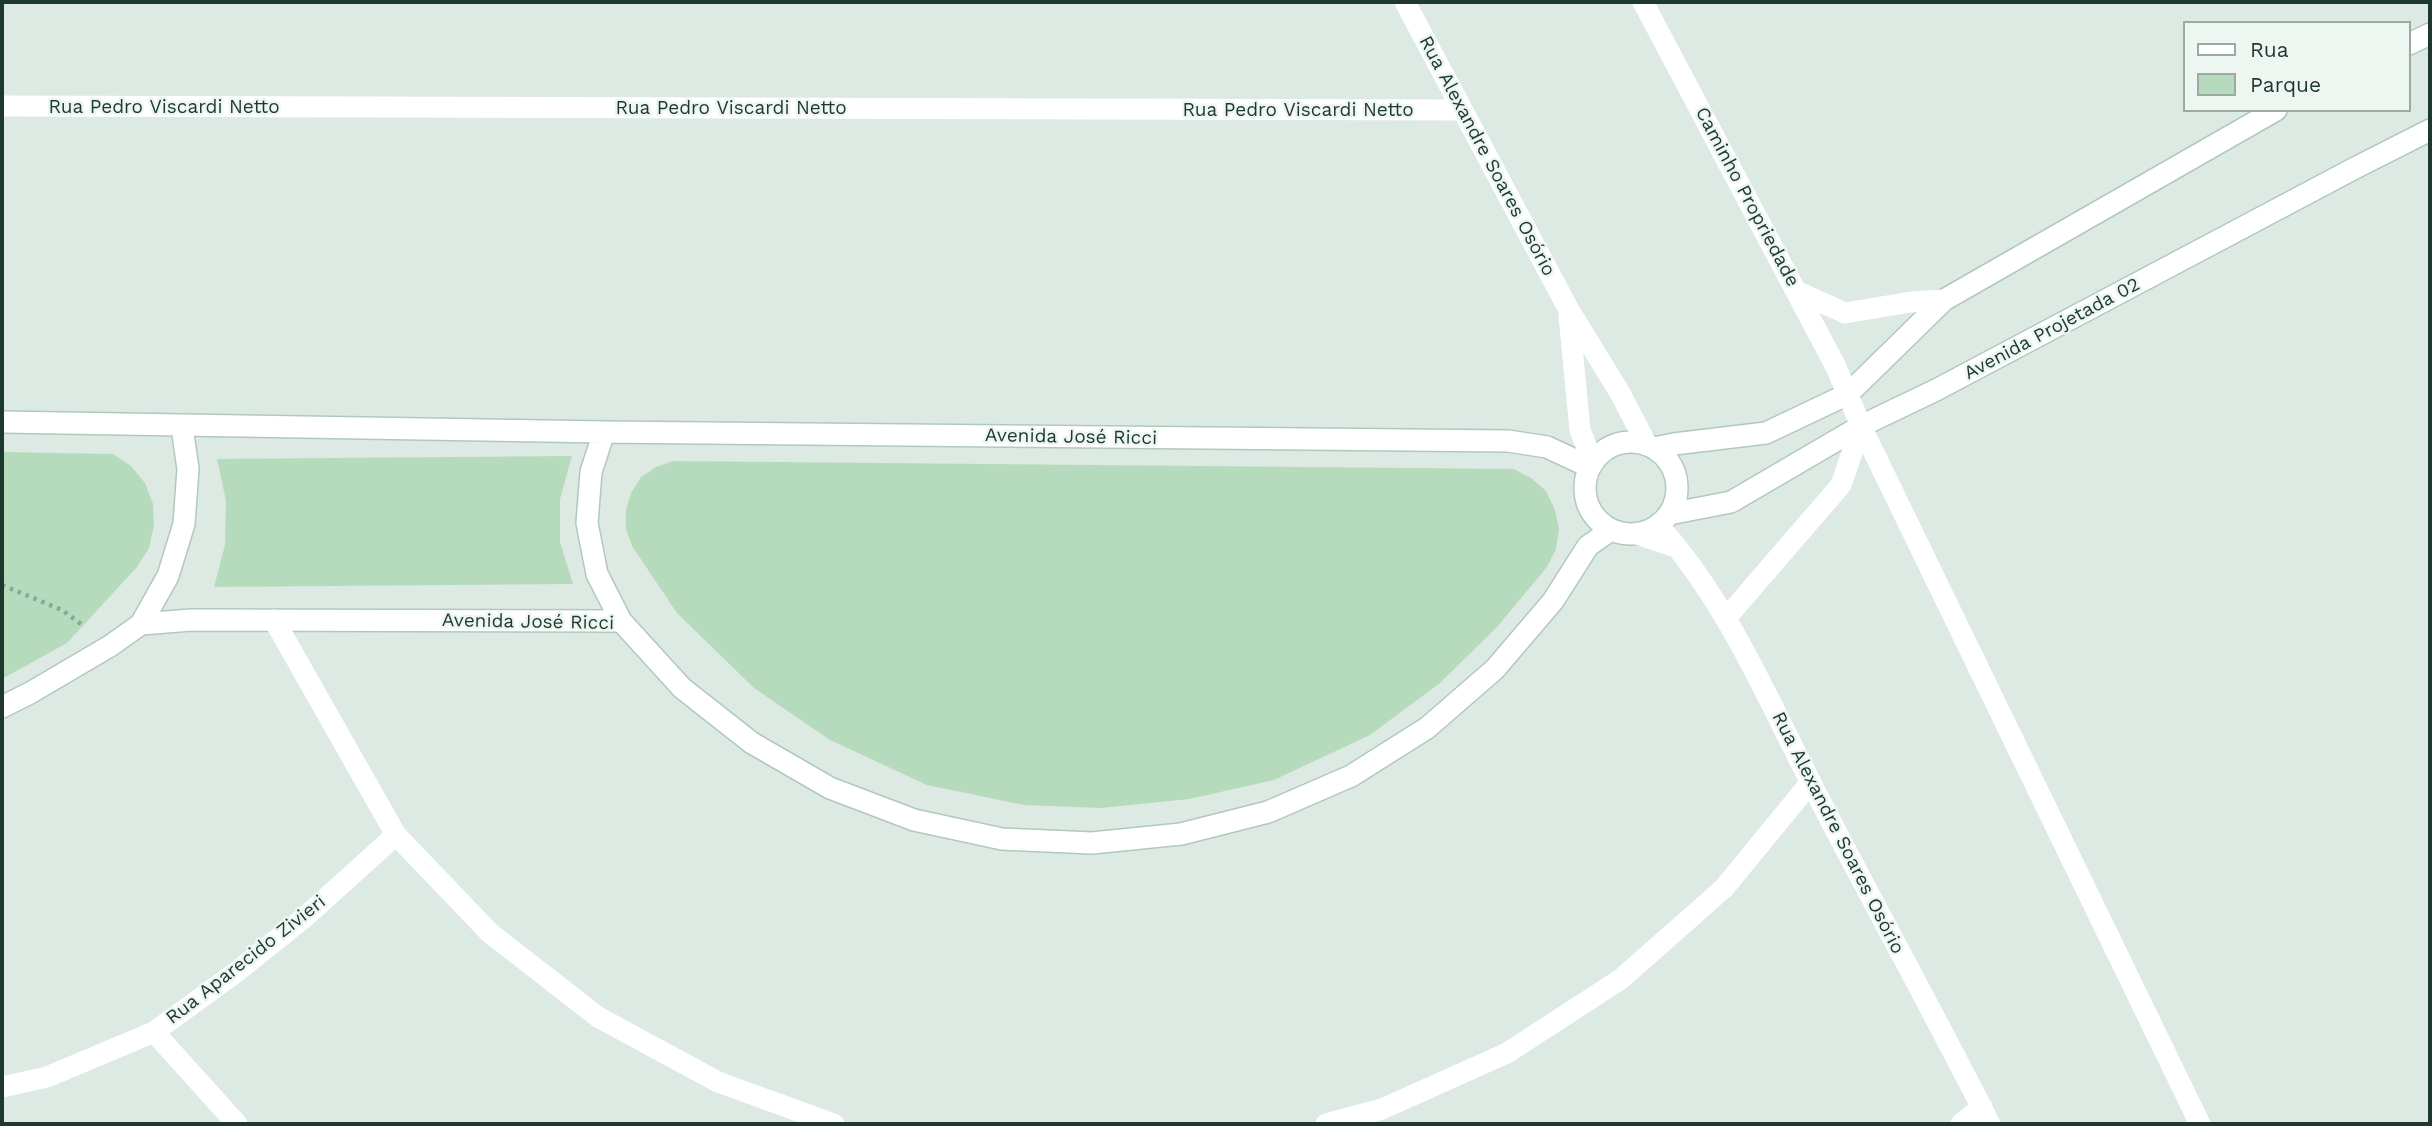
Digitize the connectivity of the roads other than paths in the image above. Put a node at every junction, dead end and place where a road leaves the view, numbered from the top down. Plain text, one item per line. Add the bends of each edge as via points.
1 (1405, 2) edge
2 (1643, 2) edge
3 (2430, 34) edge
4 (2411, 43) edge
5 (2, 106) edge
6 (1461, 110) junction
7 (2273, 112) edge
8 (2430, 130) edge
9 (1796, 291) junction
10 (1944, 300) junction
11 (1569, 310) junction
12 (1848, 394) junction
13 (2, 422) edge
14 (1861, 426) junction
15 (182, 427) junction
16 (604, 432) junction
17 (1650, 446) junction
18 (1592, 465) junction
19 (1665, 519) junction
20 (1611, 530) junction
21 (1637, 534) junction
22 (1678, 548) junction
23 (1727, 617) junction
24 (274, 620) junction
25 (621, 621) junction
26 (141, 624) junction
27 (2, 707) edge
28 (1811, 782) junction
29 (396, 835) junction
30 (154, 1032) junction
31 (2, 1087) edge
32 (1986, 1116) edge
33 (237, 1124) edge
34 (834, 1124) edge
35 (1326, 1124) edge
36 (1961, 1124) edge
37 (2200, 1124) edge

1 - 6 street, Rua Alexandre Soares Osório
2 - 9 street, Caminho Propriedade
3 - 4 street
5 - 6 street, Rua Pedro Viscardi Netto
6 - 11 street, Rua Alexandre Soares Osório
7 - 10 street
8 - 14 street, Avenida Projetada 02
9 - 10 street via 1845,313
9 - 12 street, Caminho Propriedade
10 - 12 street
11 - 17 street, Rua Alexandre Soares Osório
11 - 18 street, Rua Alexandre Soares Osório via 1580,430
12 - 14 street, Caminho Propriedade
12 - 17 street via 1766,433
13 - 15 street, Avenida José Ricci
14 - 19 street, Avenida Projetada 02 via 1731,502
14 - 23 street via 1840,485
14 - 37 street, Caminho Propriedade
15 - 16 street, Avenida José Ricci
15 - 26 street via 188,469 184,524 168,576
16 - 18 street, Avenida José Ricci via 1508,441 1547,447
16 - 25 street via 591,472 587,523 597,575
17 - 18 street via 1623,443 1611,447
17 - 19 street via 1674,470 1675,500
18 - 20 street via 1585,485 1588,504 1598,521
19 - 21 street
19 - 22 street, Rua Alexandre Soares Osório via 1659,526
20 - 21 street
20 - 25 street, Avenida José Ricci via 1588,546 1553,601 1495,669 1427,728 1351,776 1268,811 1181,834 1092,844 1002,839 914,820 831,788 752,743 682,688
21 - 22 street
22 - 23 street, Rua Alexandre Soares Osório
23 - 28 street, Rua Alexandre Soares Osório
24 - 25 street, Avenida José Ricci
24 - 26 street, Avenida José Ricci
24 - 29 street
26 - 27 street
28 - 32 street, Rua Alexandre Soares Osório
28 - 35 street via 1724,888 1621,979 1507,1053 1382,1109
29 - 30 street, Rua Aparecido Zivieri via 305,917
29 - 34 street via 490,933 598,1017 718,1082
30 - 31 street, Rua Aparecido Zivieri via 47,1077
30 - 33 street
32 - 36 street

